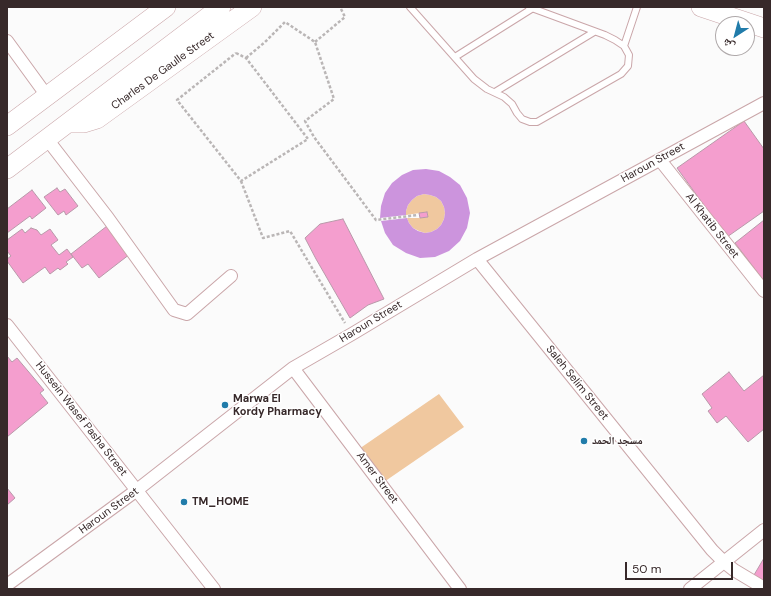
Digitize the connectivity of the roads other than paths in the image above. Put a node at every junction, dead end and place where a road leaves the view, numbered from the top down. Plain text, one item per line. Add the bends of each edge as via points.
1 (166, 7) edge
2 (221, 7) edge
3 (252, 7) edge
4 (410, 7) edge
5 (638, 7) edge
6 (702, 7) edge
7 (531, 8) edge
8 (764, 28) edge
9 (594, 32) junction
10 (7, 41) edge
11 (624, 46) junction
12 (455, 57) junction
13 (495, 92) junction
14 (47, 96) junction
15 (764, 103) edge
16 (69, 123) junction
17 (7, 126) edge
18 (47, 139) junction
19 (660, 160) junction
20 (7, 169) edge
21 (477, 259) junction
22 (231, 276) dead end
23 (764, 292) edge
24 (7, 325) edge
25 (293, 368) junction
26 (137, 490) junction
27 (764, 530) edge
28 (724, 562) junction
29 (7, 585) edge
30 (764, 588) edge
31 (214, 589) edge
32 (460, 589) edge
33 (690, 589) edge

1 - 14 main road
2 - 16 main road, Charles De Gaulle Street
3 - 16 main road, Charles De Gaulle Street via 97,119 84,123
4 - 12 lane
5 - 11 lane
6 - 8 main road
7 - 9 lane
7 - 12 lane
9 - 11 lane
9 - 13 lane
10 - 14 street
11 - 13 lane via 629,55 628,66 621,74 537,122 522,119 512,104
12 - 13 lane via 474,79
14 - 17 main road
15 - 19 street, Haroun Street
16 - 18 main road, Charles De Gaulle Street
18 - 20 main road, Charles De Gaulle Street
18 - 22 street via 174,310 187,314
19 - 21 street, Haroun Street
19 - 23 street, Al Khatib Street
21 - 25 street, Haroun Street
21 - 28 street, Saleh Selim Street via 708,546
24 - 26 street, Hussein Wasef Pasha Street
25 - 26 street, Haroun Street
25 - 32 street, Amer Street
26 - 29 street, Haroun Street
26 - 31 street, Hussein Wasef Pasha Street
27 - 28 street
28 - 30 street, Saleh Selim Street
28 - 33 street

